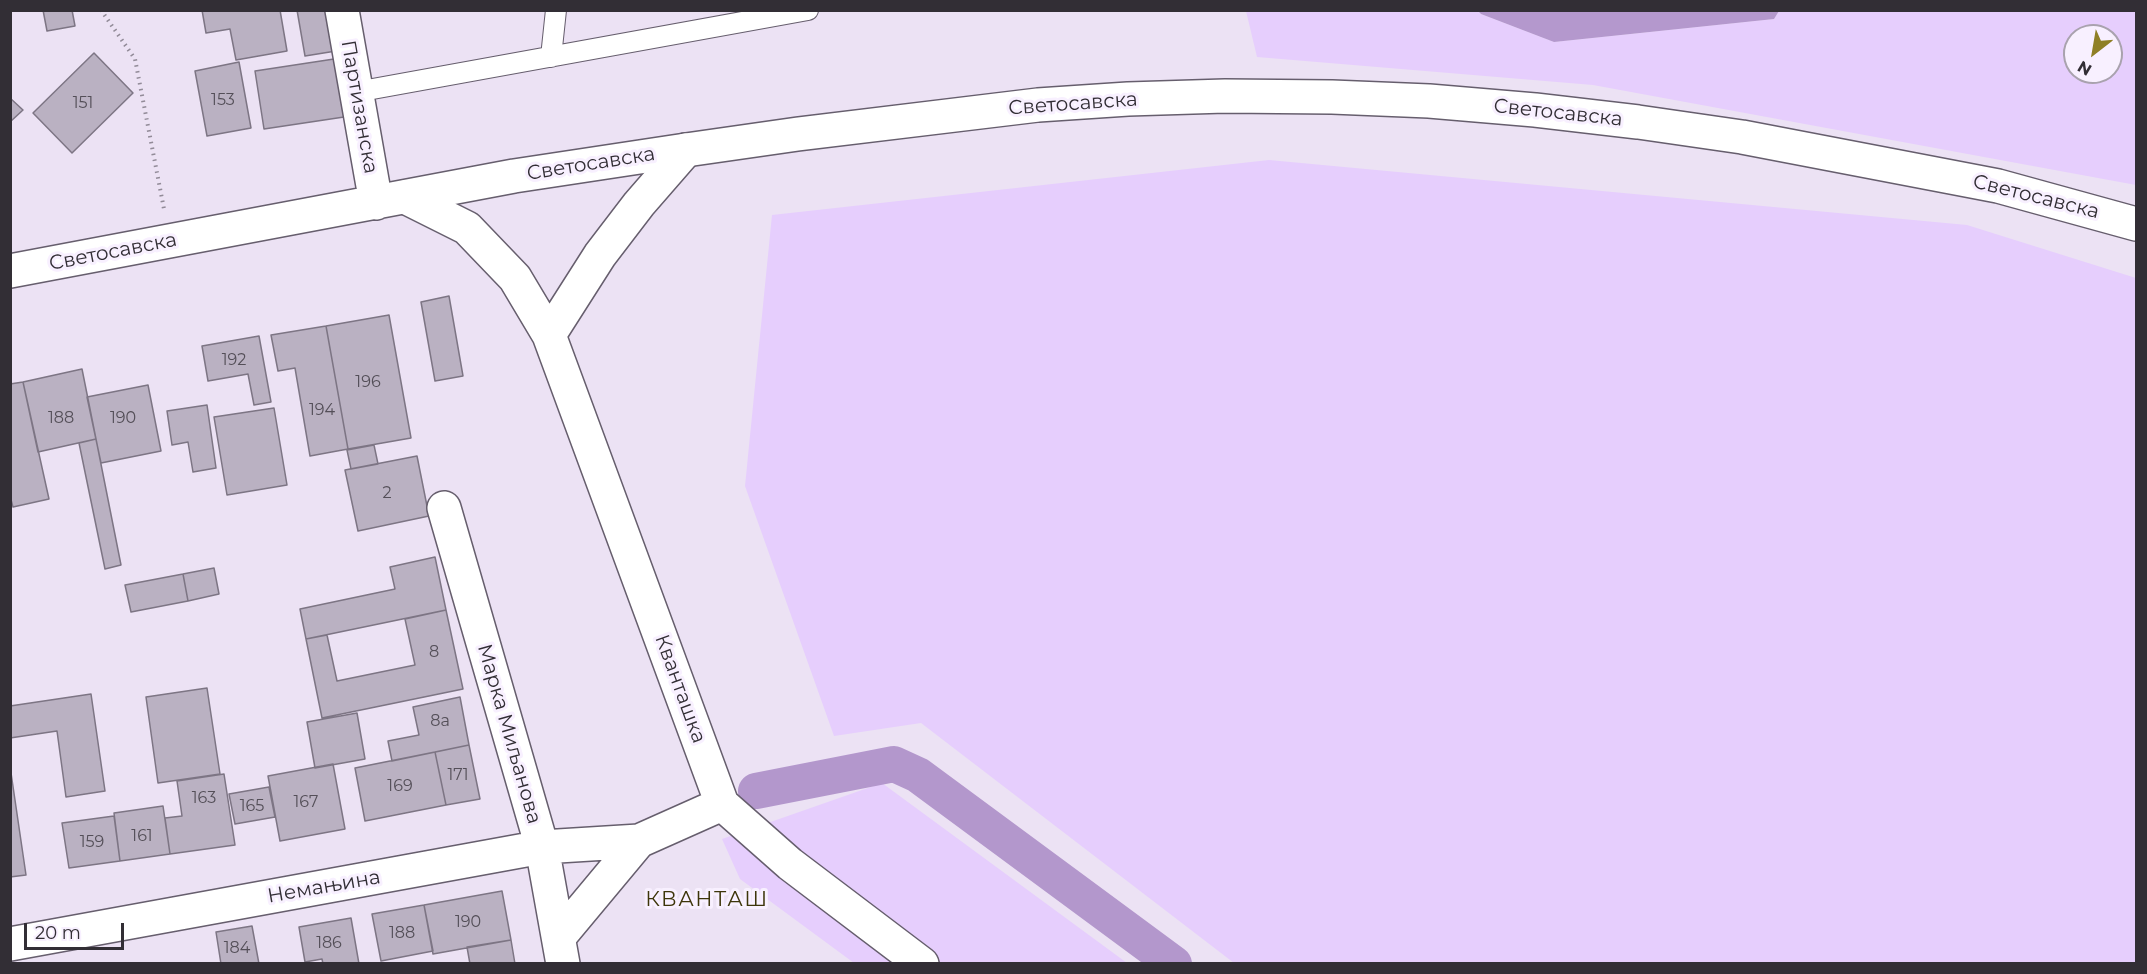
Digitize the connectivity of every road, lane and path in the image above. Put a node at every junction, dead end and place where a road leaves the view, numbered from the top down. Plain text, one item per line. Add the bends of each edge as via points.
1 (101, 10) edge
2 (342, 10) edge
3 (556, 10) edge
4 (808, 10) edge
5 (551, 57) junction
6 (356, 92) junction
7 (686, 150) junction
8 (391, 200) junction
9 (2136, 224) edge
10 (170, 241) junction
11 (10, 271) edge
12 (549, 335) junction
13 (444, 507) dead end
14 (722, 804) junction
15 (639, 842) junction
16 (542, 847) junction
17 (10, 944) edge
18 (561, 950) edge
19 (922, 963) edge

1 - 10 path via 135,59
2 - 6 street, Партизанска
3 - 5 lane
4 - 5 lane
5 - 6 lane
6 - 8 street, Партизанска
7 - 8 street, Светосавска via 514,176
7 - 9 street, Светосавска via 1038,105 1128,99 1237,96 1429,101 1535,110 1743,137 1998,186
7 - 12 street via 600,255
8 - 10 street, Светосавска
8 - 12 street, Кванташка via 467,228 514,278
10 - 11 street, Светосавска
12 - 14 street, Кванташка
13 - 16 street, Марка Миљанова
14 - 15 street, Немањина
14 - 19 street, Кванташка via 790,864
15 - 16 street, Немањина
15 - 18 street, Немањина
16 - 17 street, Немањина
16 - 18 street, Марка Миљанова

